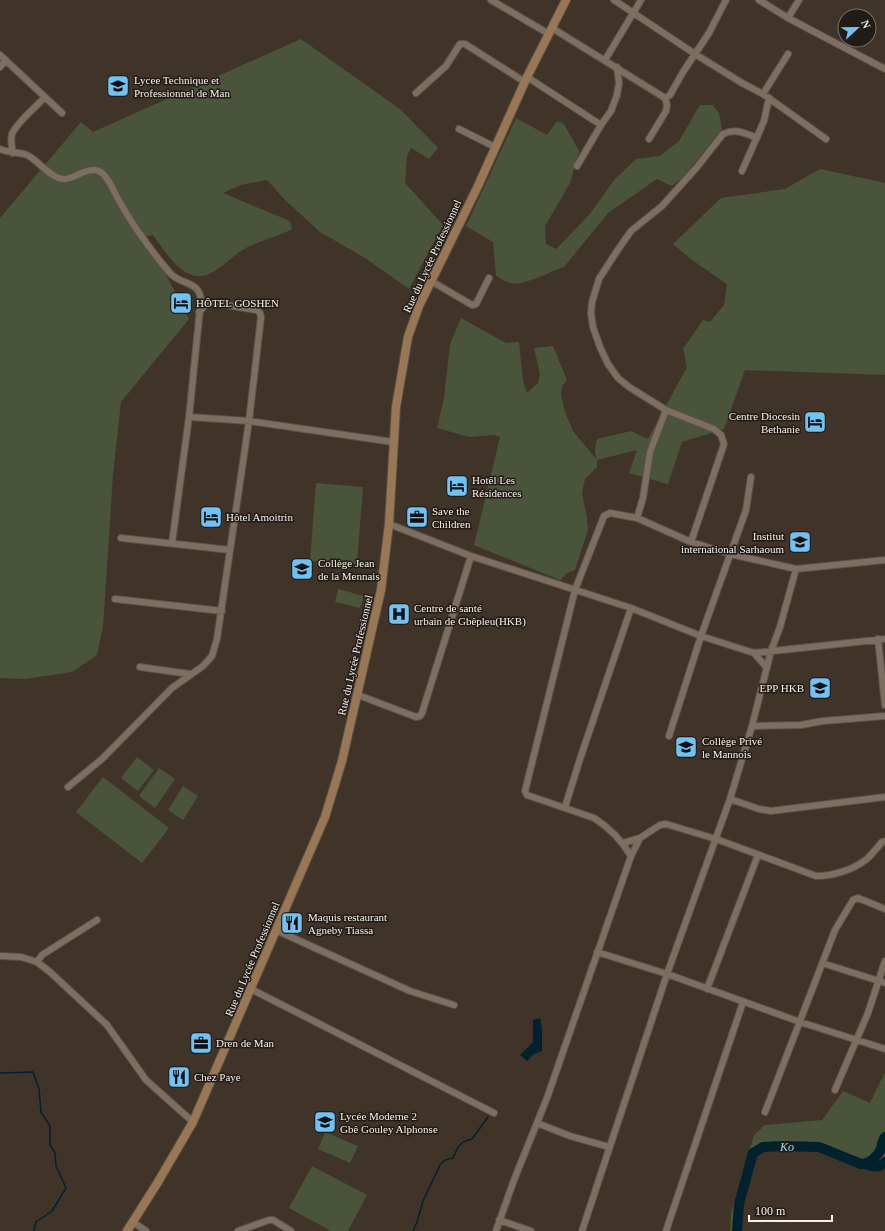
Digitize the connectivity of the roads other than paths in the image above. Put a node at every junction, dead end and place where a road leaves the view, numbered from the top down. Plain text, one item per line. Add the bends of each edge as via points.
1 (491, 0) edge
2 (566, 0) edge
3 (614, 0) edge
4 (641, 0) edge
5 (726, 0) edge
6 (759, 0) edge
7 (798, 0) edge
8 (634, 12) junction
9 (788, 18) junction
10 (550, 31) junction
11 (695, 54) junction
12 (788, 54) dead end
13 (0, 55) edge
14 (6, 60) junction
15 (605, 60) junction
16 (0, 67) edge
17 (617, 67) junction
18 (885, 69) edge
19 (526, 80) junction
20 (416, 93) dead end
21 (763, 94) junction
22 (45, 97) junction
23 (665, 98) junction
24 (769, 98) junction
25 (62, 113) dead end
26 (601, 125) junction
27 (459, 129) dead end
28 (757, 138) junction
29 (649, 139) dead end
30 (826, 139) dead end
31 (495, 147) junction
32 (0, 150) edge
33 (13, 153) junction
34 (577, 166) dead end
35 (742, 171) dead end
36 (489, 278) dead end
37 (431, 281) junction
38 (199, 312) junction
39 (666, 410) junction
40 (189, 417) junction
41 (249, 421) junction
42 (393, 442) junction
43 (751, 477) dead end
44 (637, 518) junction
45 (389, 524) junction
46 (121, 538) dead end
47 (691, 542) junction
48 (172, 543) junction
49 (230, 550) junction
50 (730, 554) junction
51 (471, 556) junction
52 (885, 560) edge
53 (796, 569) junction
54 (575, 590) junction
55 (116, 599) dead end
56 (631, 608) junction
57 (222, 611) junction
58 (701, 636) junction
59 (885, 639) edge
60 (878, 640) junction
61 (771, 651) junction
62 (754, 653) junction
63 (140, 667) dead end
64 (767, 668) junction
65 (190, 674) junction
66 (358, 695) junction
67 (885, 705) edge
68 (885, 716) edge
69 (752, 726) junction
70 (669, 736) dead end
71 (68, 787) dead end
72 (885, 798) edge
73 (730, 799) junction
74 (565, 808) junction
75 (640, 838) junction
76 (716, 839) junction
77 (885, 841) edge
78 (623, 843) junction
79 (758, 855) junction
80 (631, 856) junction
81 (885, 909) edge
82 (97, 920) dead end
83 (277, 931) junction
84 (597, 952) junction
85 (0, 956) edge
86 (885, 961) edge
87 (37, 962) junction
88 (822, 963) junction
89 (667, 974) junction
90 (878, 981) junction
91 (885, 983) edge
92 (250, 989) junction
93 (707, 989) junction
94 (743, 1002) junction
95 (454, 1004) dead end
96 (800, 1022) junction
97 (855, 1040) junction
98 (885, 1049) edge
99 (835, 1090) dead end
100 (765, 1112) dead end
101 (494, 1114) dead end
102 (193, 1122) junction
103 (537, 1123) junction
104 (609, 1148) junction
105 (499, 1220) junction
106 (133, 1222) junction
107 (127, 1231) edge
108 (146, 1231) edge
109 (238, 1231) edge
110 (292, 1231) edge
111 (496, 1231) edge
112 (532, 1231) edge
113 (582, 1231) edge
114 (666, 1231) edge

1 - 10 street
2 - 10 main road, Rue du Lycée Professionnel
3 - 8 street
4 - 8 street
5 - 11 street
6 - 9 street
7 - 9 street
8 - 11 street
8 - 15 street
9 - 18 street
10 - 15 street
10 - 19 main road, Rue du Lycée Professionnel
11 - 21 street
11 - 23 street via 670,95
12 - 21 street
13 - 14 street
14 - 16 street
14 - 22 street
15 - 17 street
17 - 23 street
17 - 26 street via 617,95 611,111
19 - 20 street via 465,44 460,44 446,66
19 - 26 street
19 - 31 main road, Rue du Lycée Professionnel
21 - 24 street
22 - 25 street
22 - 33 street via 12,134
23 - 29 street via 666,110
24 - 28 street
24 - 30 street
26 - 34 street
27 - 31 street
28 - 35 street
28 - 39 street via 737,131 723,134 662,206 631,231 599,279 591,314 593,327 608,364 618,378 629,387
31 - 37 main road, Rue du Lycée Professionnel
32 - 33 street
33 - 38 street via 25,154 52,175 63,179 89,171 99,171 106,176 117,198 164,267 174,278 194,286 200,293
36 - 37 street via 476,304 472,305
37 - 42 main road, Rue du Lycée Professionnel via 408,337
38 - 40 street
38 - 41 street via 207,303 214,303 257,310 260,313
39 - 44 street via 650,452 643,498
39 - 47 street via 714,429 721,435 724,444
40 - 41 street
40 - 48 street
41 - 42 street
41 - 49 street
42 - 45 main road, Rue du Lycée Professionnel
43 - 50 street via 746,510
44 - 47 street
44 - 54 street via 610,513 604,516
45 - 51 street
45 - 66 main road, Rue du Lycée Professionnel via 381,590
46 - 48 street
47 - 50 street
48 - 49 street
49 - 57 street
50 - 53 street
50 - 58 street
51 - 54 street
51 - 66 street via 420,716 416,717
52 - 53 street
53 - 61 street
54 - 56 street
54 - 74 street via 525,791 527,795
55 - 57 street
56 - 58 street
56 - 74 street
57 - 65 street via 218,639 212,656 203,666
58 - 62 street
58 - 70 street
59 - 60 street
60 - 61 street
60 - 67 street
61 - 62 street
61 - 64 street
62 - 64 street
63 - 65 street
64 - 69 street
65 - 71 street via 172,688 102,759
66 - 83 main road, Rue du Lycée Professionnel via 326,817
68 - 69 street via 801,725
69 - 73 street
72 - 73 street via 771,811
73 - 76 street
74 - 78 street via 594,818
75 - 76 street via 666,824
75 - 78 street
75 - 80 street
76 - 79 street
76 - 89 street
77 - 79 street via 854,867 825,876 816,876
78 - 80 street
79 - 93 street
80 - 84 street
81 - 88 street via 855,898 836,930
82 - 87 street via 42,955
83 - 92 main road, Rue du Lycée Professionnel
83 - 95 street via 410,991
84 - 89 street
84 - 103 street
85 - 87 street via 21,957
86 - 90 street
87 - 102 street via 107,1025 146,1080
88 - 90 street
88 - 96 street
89 - 93 street
89 - 104 street
90 - 91 street
90 - 97 street via 868,1013
92 - 101 street
92 - 102 main road, Rue du Lycée Professionnel
93 - 94 street
94 - 96 street
94 - 114 street
96 - 97 street
96 - 100 street
97 - 98 street
97 - 99 street
102 - 106 main road, Rue du Lycée Professionnel
103 - 104 street
103 - 105 street
104 - 113 street
105 - 111 street
105 - 112 street
106 - 107 main road, Rue du Lycée Professionnel
106 - 108 street
109 - 110 street via 269,1220

